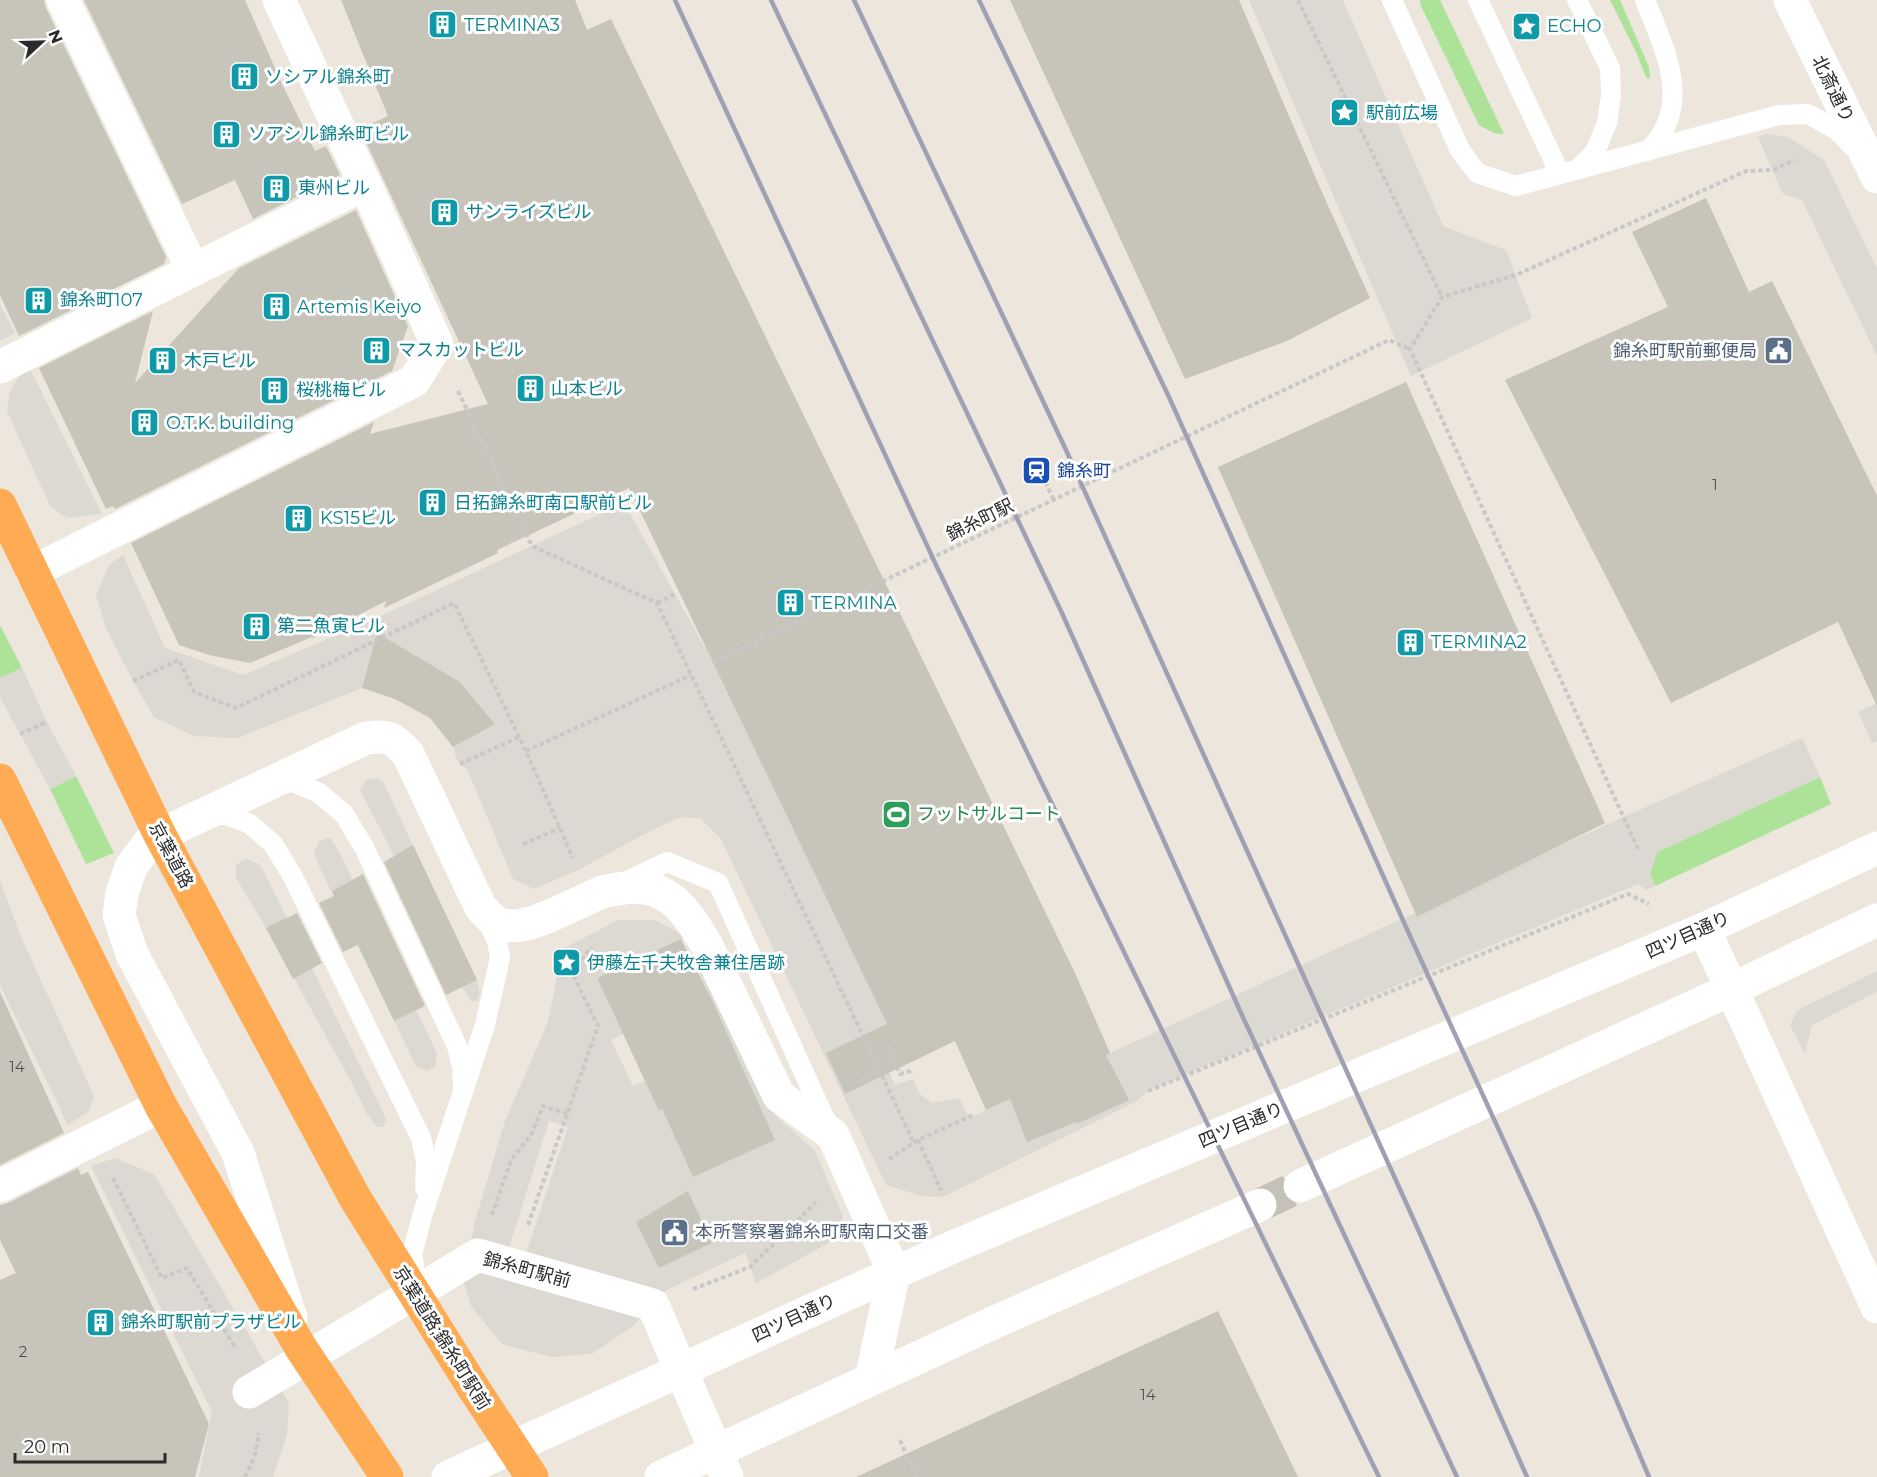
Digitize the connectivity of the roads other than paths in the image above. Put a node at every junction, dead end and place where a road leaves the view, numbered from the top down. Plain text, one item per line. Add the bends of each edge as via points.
1 (63, 0) edge
2 (279, 0) edge
3 (1392, 0) edge
4 (1478, 0) edge
5 (1577, 0) edge
6 (1645, 0) edge
7 (1790, 0) edge
8 (1648, 151) junction
9 (1577, 170) junction
10 (1874, 172) edge
11 (1557, 175) junction
12 (365, 184) junction
13 (193, 270) junction
14 (0, 367) edge
15 (0, 505) edge
16 (32, 572) junction
17 (0, 780) edge
18 (268, 785) junction
19 (202, 815) junction
20 (160, 835) junction
21 (1877, 848) edge
22 (604, 891) junction
23 (481, 908) junction
24 (1877, 920) edge
25 (1704, 929) junction
26 (1732, 989) junction
27 (463, 1095) junction
28 (161, 1106) junction
29 (833, 1135) junction
30 (0, 1186) edge
31 (1300, 1186) tunnel mouth
32 (354, 1198) joint
33 (1260, 1205) tunnel mouth
34 (423, 1213) junction
35 (894, 1273) junction
36 (1877, 1306) edge
37 (301, 1348) junction
38 (871, 1379) junction
39 (254, 1389) road end
40 (474, 1389) junction
41 (512, 1447) junction
42 (387, 1477) edge
43 (448, 1477) edge
44 (532, 1477) edge
45 (661, 1477) edge
46 (727, 1477) edge

1 - 13 street
2 - 12 street
3 - 11 lane via 1460,150 1477,173 1516,186
4 - 11 lane via 1554,161
5 - 9 lane via 1610,69 1611,96 1607,123 1595,152
6 - 8 lane via 1672,77 1668,124
7 - 10 street, 北斎通り
8 - 9 lane
8 - 10 lane via 1768,118 1808,114 1837,130
9 - 11 lane
12 - 13 street
12 - 16 street via 437,344 414,381
13 - 14 street
15 - 16 highway, 京葉道路
16 - 20 highway, 京葉道路
17 - 28 highway
18 - 19 street
18 - 23 street via 366,738 379,736 397,741 408,754
18 - 27 lane via 293,782 319,793 345,814 457,1046
19 - 20 street
19 - 34 lane via 226,814 250,824 273,844 293,877 421,1138 426,1161
20 - 32 highway, 京葉道路
20 - 37 street via 131,867 119,915 132,954 238,1153
21 - 25 street, 四ツ目通り
22 - 23 street via 534,923 514,926 497,923
22 - 29 street via 651,888 679,905 706,944 779,1096
22 - 29 lane via 667,862 718,883
23 - 27 lane via 497,941 500,958
24 - 26 street
25 - 26 street
25 - 35 street, 四ツ目通り
26 - 31 street
26 - 36 street
27 - 34 lane
28 - 30 street
28 - 37 highway
29 - 35 street
32 - 40 highway, 京葉道路;錦糸町駅前
33 - 38 street
34 - 40 lane via 412,1254 416,1281
35 - 38 street
35 - 41 street, 四ツ目通り
37 - 42 highway
38 - 45 street
39 - 46 street, 錦糸町駅前 via 478,1255 653,1305
40 - 41 highway, 京葉道路;錦糸町駅前
41 - 43 street, 四ツ目通り
41 - 44 highway, 京葉道路;錦糸町駅前

